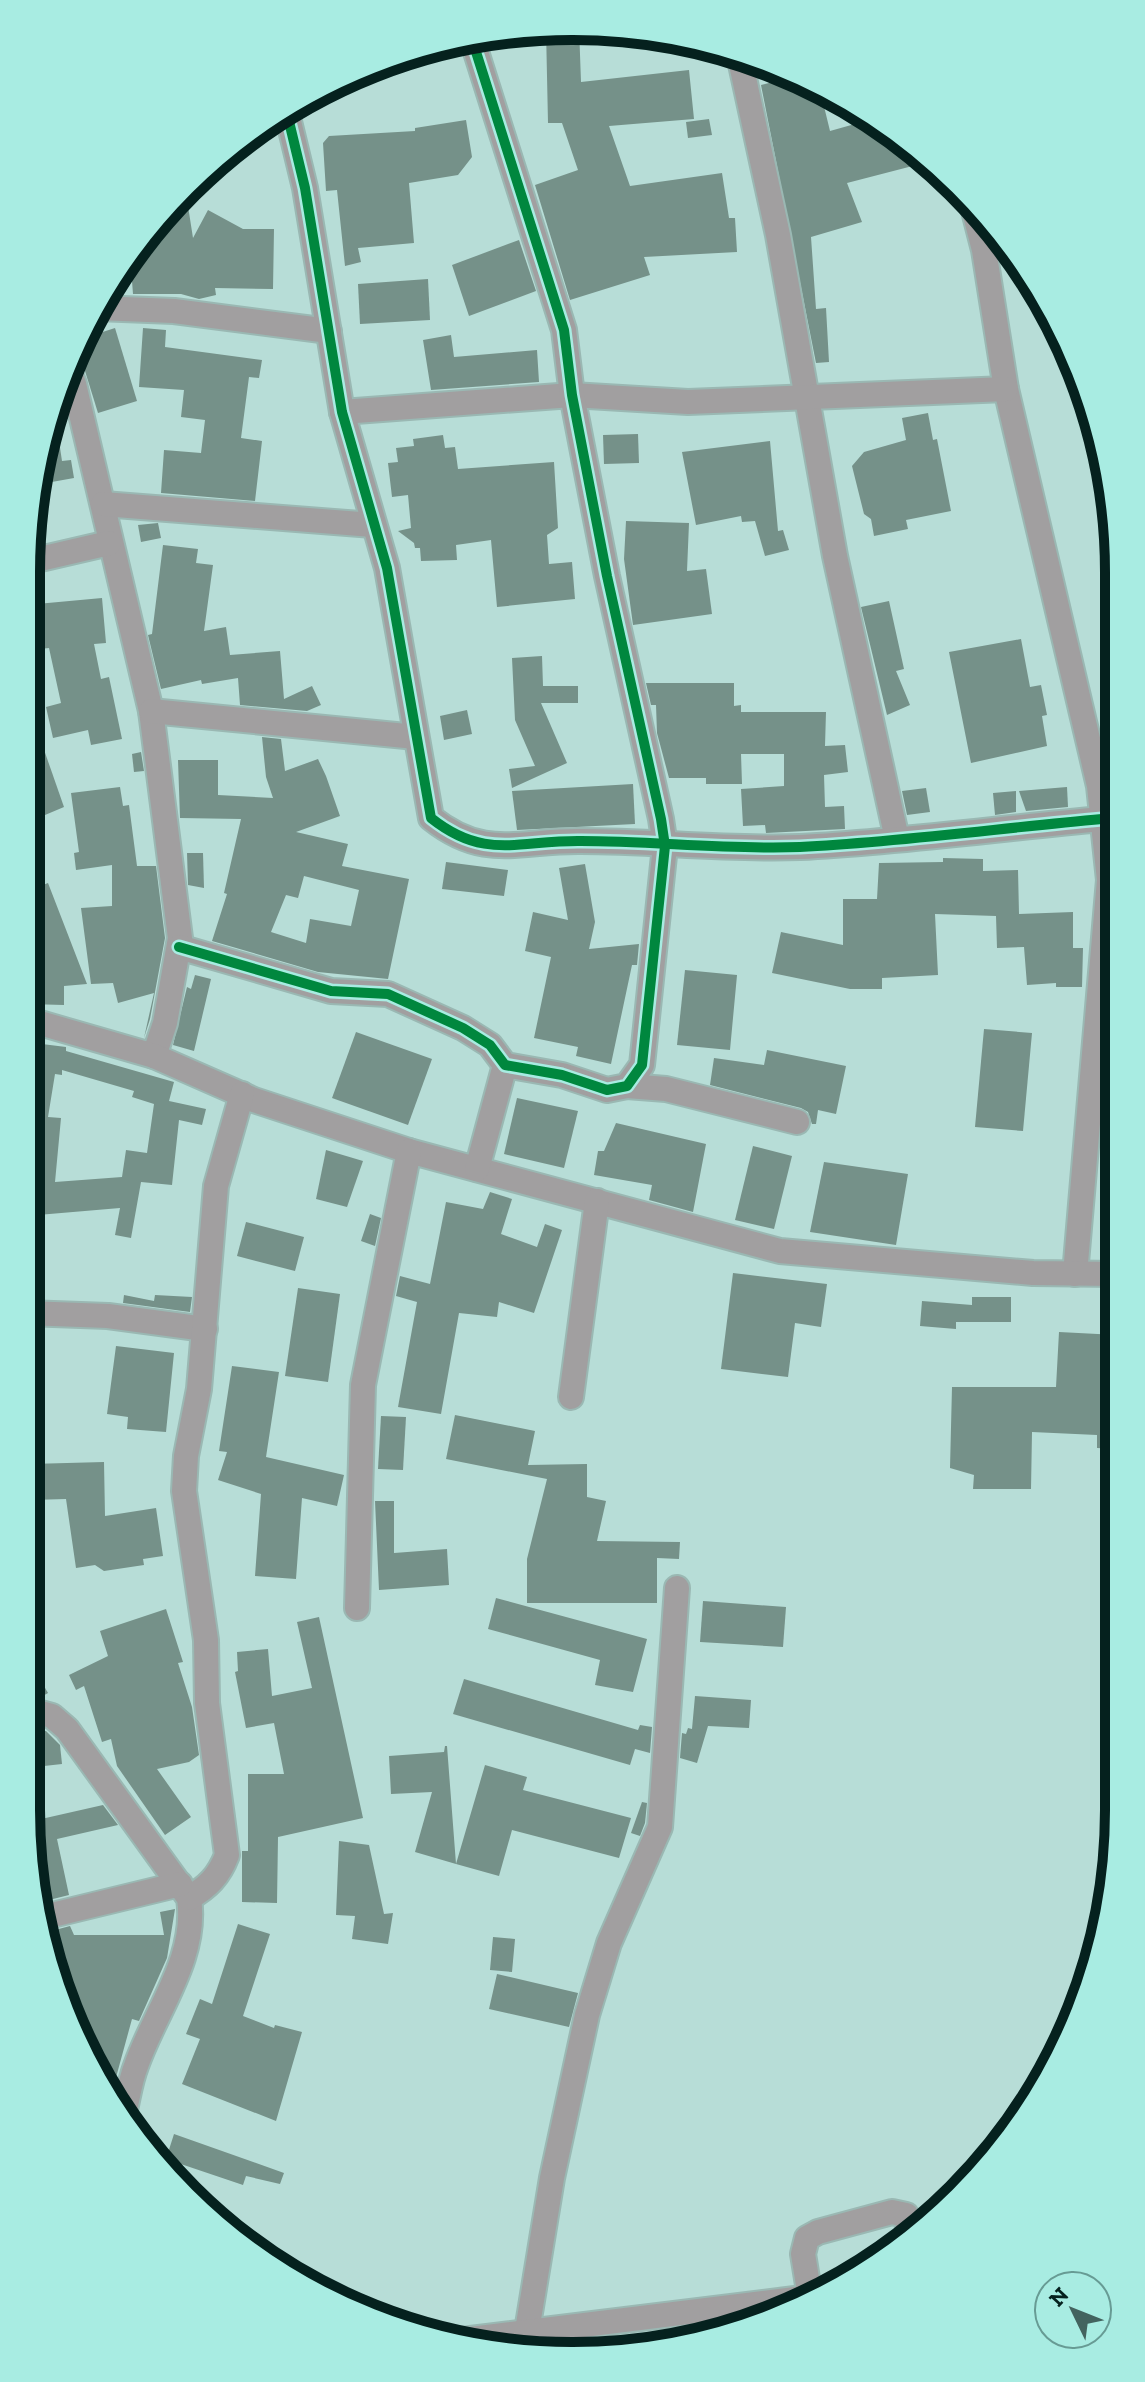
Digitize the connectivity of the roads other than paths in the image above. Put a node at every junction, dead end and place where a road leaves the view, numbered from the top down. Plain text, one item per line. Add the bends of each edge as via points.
1 (475, 49) edge
2 (742, 67) edge
3 (284, 125) edge
4 (978, 227) edge
5 (110, 308) edge
6 (329, 331) junction
7 (73, 389) edge
8 (1006, 389) junction
9 (572, 395) junction
10 (804, 396) junction
11 (342, 412) junction
12 (103, 504) junction
13 (373, 525) junction
14 (109, 543) junction
15 (40, 559) edge
16 (151, 711) junction
17 (416, 737) junction
18 (1102, 819) junction
19 (897, 839) junction
20 (1105, 845) edge
21 (665, 846) junction
22 (1105, 942) edge
23 (179, 947) junction
24 (40, 1023) edge
25 (154, 1056) junction
26 (505, 1065) junction
27 (627, 1086) junction
28 (242, 1094) junction
29 (797, 1122) dead end
30 (409, 1151) junction
31 (477, 1169) junction
32 (597, 1201) junction
33 (1075, 1274) junction
34 (1105, 1274) edge
35 (40, 1313) edge
36 (205, 1329) junction
37 (571, 1397) dead end
38 (677, 1588) dead end
39 (357, 1608) dead end
40 (40, 1713) edge
41 (184, 1891) junction
42 (51, 1916) edge
43 (127, 2101) edge
44 (907, 2223) edge
45 (812, 2285) edge
46 (774, 2302) edge
47 (527, 2331) junction
48 (493, 2336) edge

1 - 9 street via 564,330
2 - 10 street via 778,235
3 - 6 street via 305,188
4 - 8 street
5 - 6 street via 174,311
6 - 11 street
7 - 12 street
8 - 10 street
8 - 18 street via 1099,786
9 - 10 street via 688,402
9 - 11 street
9 - 21 street
10 - 19 street
11 - 13 street
12 - 13 street
12 - 14 street
13 - 17 street via 387,568
14 - 15 street
14 - 16 street
16 - 17 street
16 - 23 street
17 - 21 street via 431,818 450,833 477,844 503,846 580,841
18 - 19 street
18 - 20 street
19 - 21 street via 798,847
21 - 27 street via 642,1065
22 - 33 street
23 - 25 street
23 - 26 street via 331,991 388,994 463,1028 490,1045
24 - 25 street
25 - 28 street
26 - 27 street via 607,1090
26 - 31 street
27 - 29 street via 666,1089
28 - 30 street
28 - 36 street via 216,1186
30 - 31 street
30 - 39 street via 363,1385
31 - 32 street
32 - 33 street via 780,1251
32 - 37 street
33 - 34 street
35 - 36 street
36 - 41 street via 184,1491 206,1640 207,1703 227,1855 207,1888
38 - 47 street via 660,1827 609,1943 587,2015
40 - 41 street via 67,1729
41 - 42 street
41 - 43 street via 193,1923 135,2067
44 - 45 street via 906,2215 892,2212 807,2238 803,2254
46 - 47 street
47 - 48 street

